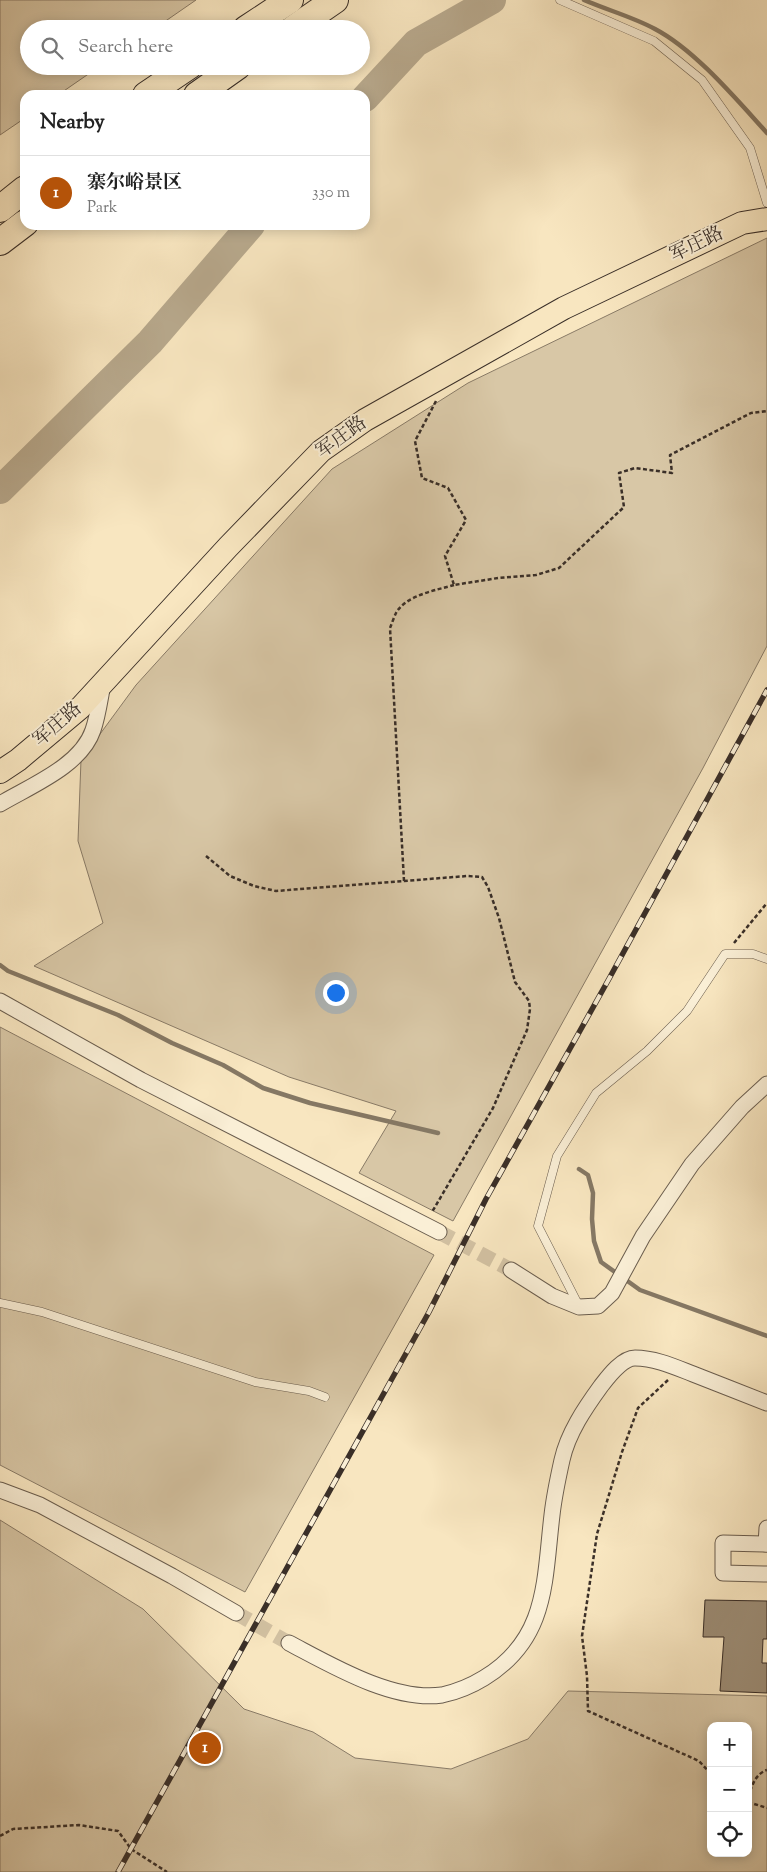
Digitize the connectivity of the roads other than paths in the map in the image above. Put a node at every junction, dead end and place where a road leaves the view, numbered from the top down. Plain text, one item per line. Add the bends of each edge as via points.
1 (290, 0) edge
2 (335, 0) edge
3 (560, 0) edge
4 (260, 20) edge
5 (306, 20) edge
6 (176, 75) edge
7 (225, 75) edge
8 (153, 90) edge
9 (203, 90) edge
10 (20, 194) edge
11 (767, 203) edge
12 (0, 209) edge
13 (767, 220) edge
14 (20, 227) edge
15 (0, 242) edge
16 (104, 682) junction
17 (0, 772) edge
18 (0, 804) edge
19 (767, 959) edge
20 (0, 1001) edge
21 (767, 1084) edge
22 (440, 1232) tunnel mouth
23 (512, 1270) tunnel mouth
24 (0, 1302) edge
25 (579, 1307) junction
26 (325, 1397) dead end
27 (767, 1403) edge
28 (0, 1490) edge
29 (767, 1528) edge
30 (767, 1544) edge
31 (767, 1574) edge
32 (236, 1613) tunnel mouth
33 (289, 1643) tunnel mouth

1 - 4 highway
2 - 5 highway
3 - 11 lane via 654,41 702,80 750,148
6 - 8 highway
7 - 9 highway
10 - 12 highway
13 - 16 main road, 军庄路 via 742,223 564,308 365,420 322,451
14 - 15 highway
16 - 17 main road, 军庄路 via 80,708
16 - 18 street via 93,731 82,750 54,774
19 - 25 lane via 753,954 725,954 687,1010 647,1051 596,1093 558,1156 538,1226
20 - 22 street via 141,1080
21 - 25 street via 742,1107 692,1164 643,1236 612,1293 598,1306
23 - 25 street via 552,1296
24 - 26 lane via 42,1312 255,1382 309,1391
27 - 33 street via 656,1361 633,1358 615,1369 580,1417 562,1458 546,1575 535,1620 528,1635 505,1664 475,1684 441,1695 402,1692 361,1678
28 - 32 street via 40,1505
29 - 30 street
30 - 31 street via 723,1543 723,1573

